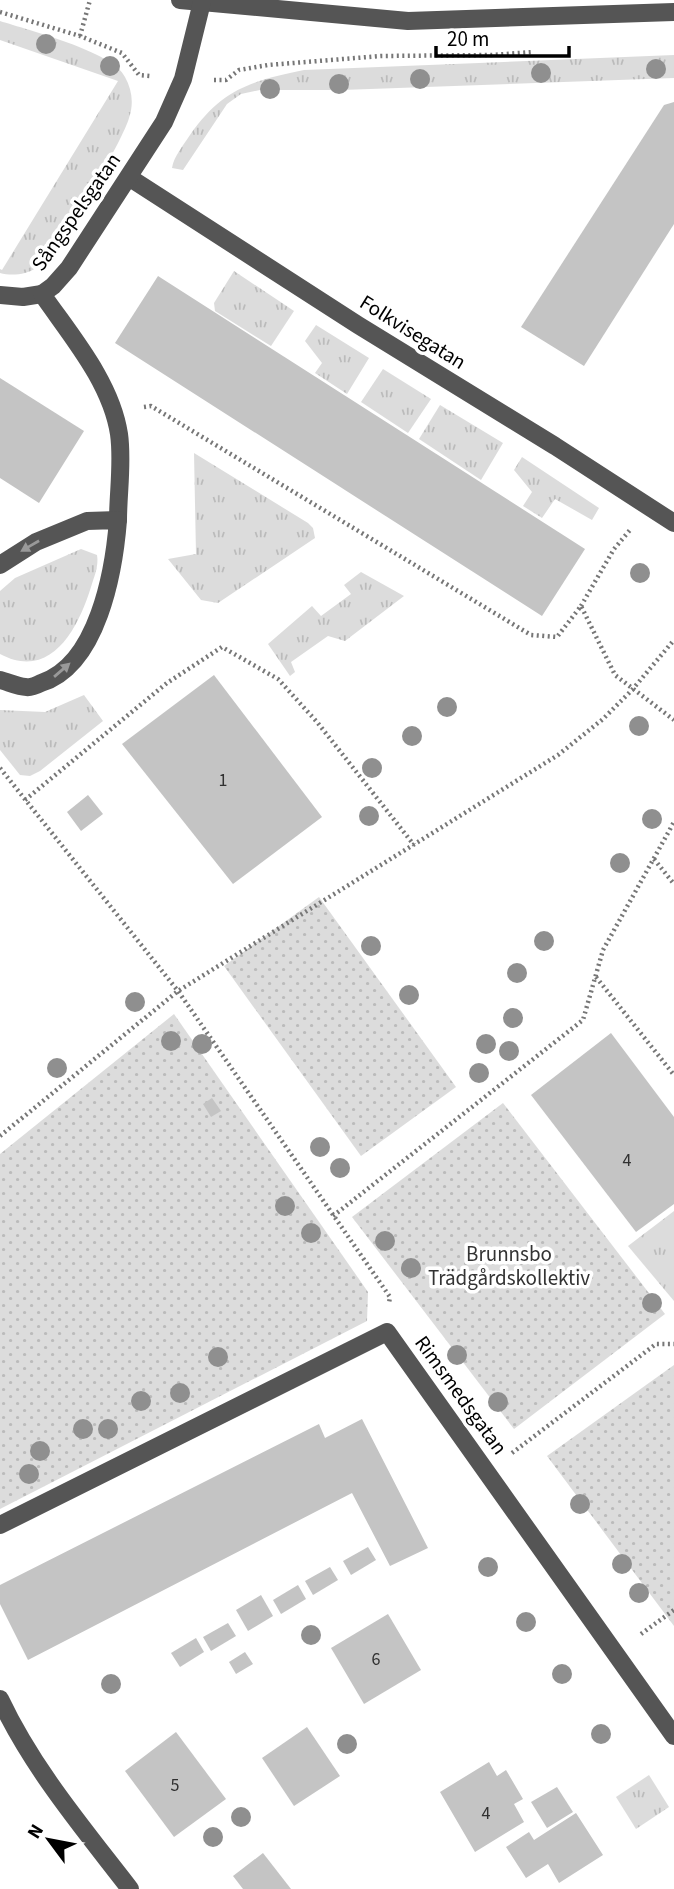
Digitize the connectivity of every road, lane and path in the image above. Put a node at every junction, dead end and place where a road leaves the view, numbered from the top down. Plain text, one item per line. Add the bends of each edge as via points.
1 (90, 0) edge
2 (180, 0) edge
3 (202, 2) junction
4 (0, 12) edge
5 (674, 12) edge
6 (80, 36) junction
7 (544, 51) dead end
8 (183, 79) junction
9 (130, 178) junction
10 (42, 294) junction
11 (0, 295) edge
12 (112, 408) junction
13 (118, 520) junction
14 (674, 523) edge
15 (635, 524) dead end
16 (0, 565) edge
17 (581, 606) junction
18 (674, 640) edge
19 (0, 680) edge
20 (632, 690) junction
21 (673, 718) edge
22 (0, 768) edge
23 (25, 800) junction
24 (674, 822) edge
25 (414, 845) junction
26 (654, 859) junction
27 (674, 884) edge
28 (595, 976) junction
29 (178, 991) junction
30 (674, 1075) edge
31 (0, 1136) edge
32 (333, 1216) junction
33 (387, 1332) junction
34 (674, 1344) edge
35 (487, 1471) junction
36 (0, 1525) edge
37 (674, 1610) edge
38 (615, 1653) junction
39 (0, 1699) edge
40 (674, 1736) edge
41 (130, 1889) edge

1 - 6 path
2 - 3 street
3 - 5 street via 408,20
3 - 8 street, Sångspelsgatan
4 - 6 path
6 - 8 path via 122,53 139,75
7 - 8 path via 381,56 239,69 226,80
8 - 9 street, Sångspelsgatan via 164,122
9 - 10 street, Sångspelsgatan via 69,268
9 - 14 street, Folkvisegatan
10 - 11 street
10 - 12 street, Sångspelsgatan via 85,357
12 - 13 street, Sångspelsgatan via 119,436
12 - 17 path via 151,406 531,635 557,637
13 -> 16 street via 87,521 36,542
19 -> 13 street, Sångspelsgatan via 28,688 50,681 85,644 103,606
15 - 17 path via 614,549
17 - 20 path via 615,675
18 - 20 path
20 - 21 path
20 - 25 path via 558,755
22 - 23 path
23 - 25 path via 167,682 222,647 278,679
23 - 29 path
24 - 26 path
25 - 29 path
26 - 27 path
26 - 28 path via 603,950
28 - 30 path
28 - 32 path via 583,1020
29 - 31 path
29 - 32 path
32 - 33 path via 390,1297
33 - 35 street, Rimsmedsgatan
33 - 36 street, Rimsmedsgatan
34 - 35 path via 656,1344
35 - 38 street, Rimsmedsgatan
37 - 38 path
38 - 40 street, Rimsmedsgatan
39 - 41 street via 56,1793

